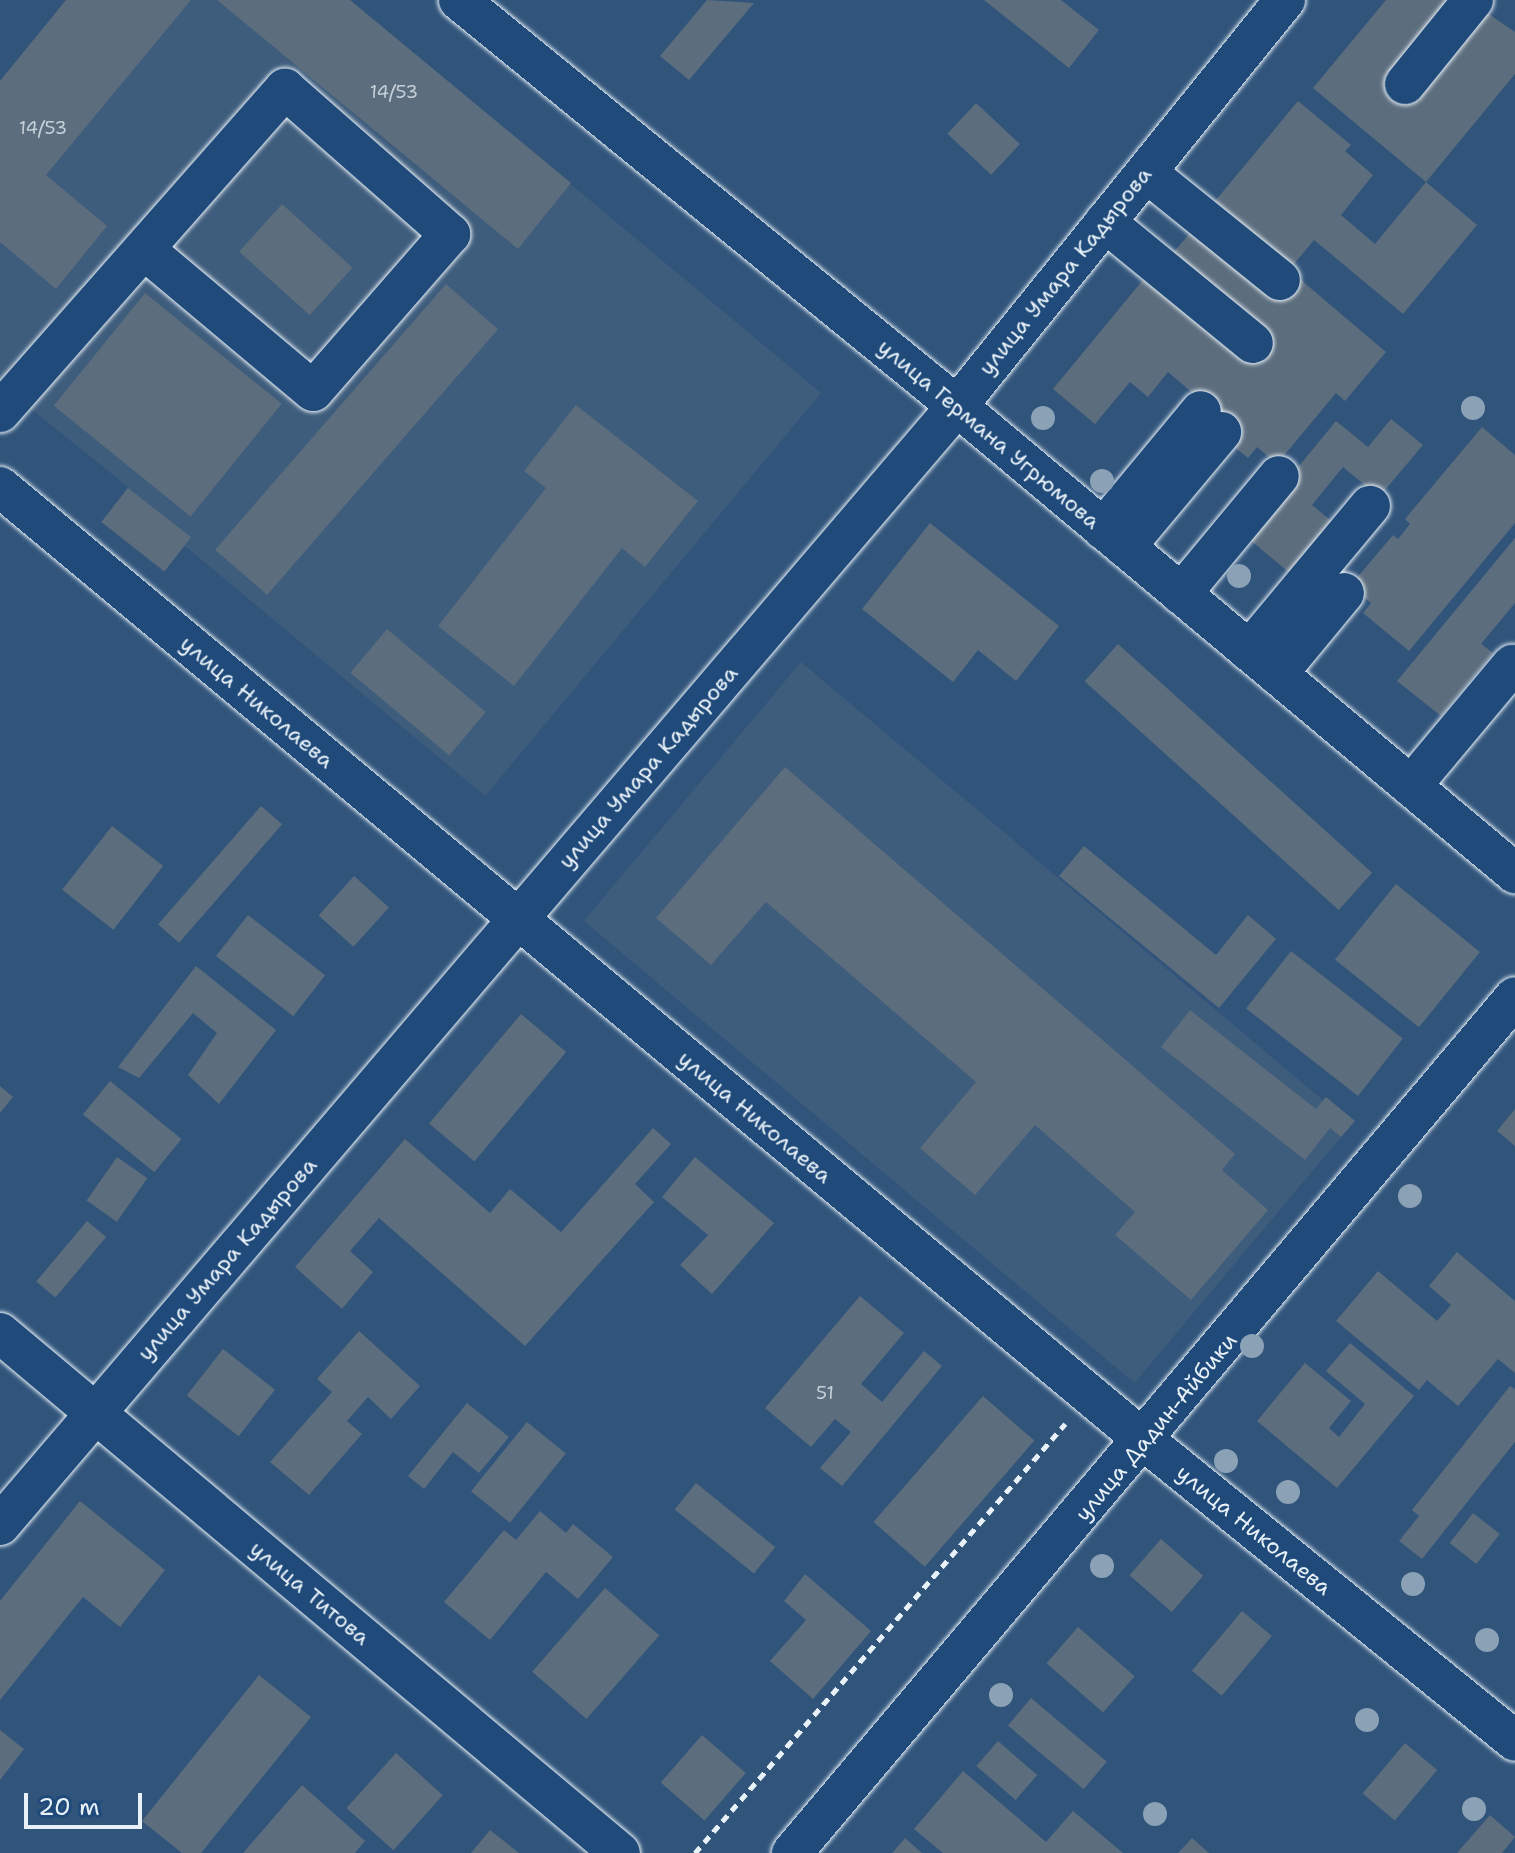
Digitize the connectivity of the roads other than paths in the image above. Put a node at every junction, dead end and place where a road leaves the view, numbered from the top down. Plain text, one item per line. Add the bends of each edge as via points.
1 (459, 0) edge
2 (1285, 0) edge
3 (1473, 0) edge
4 (1405, 84) dead end
5 (1146, 172) junction
6 (1105, 222) junction
7 (146, 251) junction
8 (1280, 280) dead end
9 (1253, 343) dead end
10 (957, 406) junction
11 (0, 412) edge
12 (1211, 422) dead end
13 (1279, 476) dead end
14 (0, 487) edge
15 (1370, 506) dead end
16 (1114, 538) junction
17 (1344, 593) dead end
18 (1181, 594) junction
19 (1263, 663) junction
20 (1512, 665) dead end
21 (1411, 786) junction
22 (1515, 873) edge
23 (517, 920) junction
24 (1515, 997) edge
25 (0, 1333) edge
26 (96, 1413) junction
27 (1145, 1441) junction
28 (0, 1525) edge
29 (1515, 1741) edge
30 (620, 1853) edge
31 (792, 1853) edge

1 - 10 street, улица Германа Угрюмова
2 - 5 street, улица Умара Кадырова
3 - 4 street
5 - 6 street, улица Умара Кадырова
5 - 8 street
6 - 9 street
6 - 10 street, улица Умара Кадырова
7 - 7 street via 285,89 450,234 313,391
7 - 11 street
10 - 16 street, улица Германа Угрюмова
10 - 23 street, улица Умара Кадырова
12 - 16 street
13 - 18 street
14 - 23 street, улица Николаева
15 - 19 street
16 - 18 street, улица Германа Угрюмова
17 - 19 street
18 - 19 street, улица Германа Угрюмова
19 - 21 street, улица Германа Угрюмова
20 - 21 street
21 - 22 street, улица Германа Угрюмова
23 - 26 street, улица Умара Кадырова
23 - 27 street, улица Николаева
24 - 27 street, улица Дадин-Айбики
25 - 26 street, улица Титова
26 - 28 street, улица Умара Кадырова
26 - 30 street, улица Титова
27 - 29 street, улица Николаева
27 - 31 street, улица Дадин-Айбики

